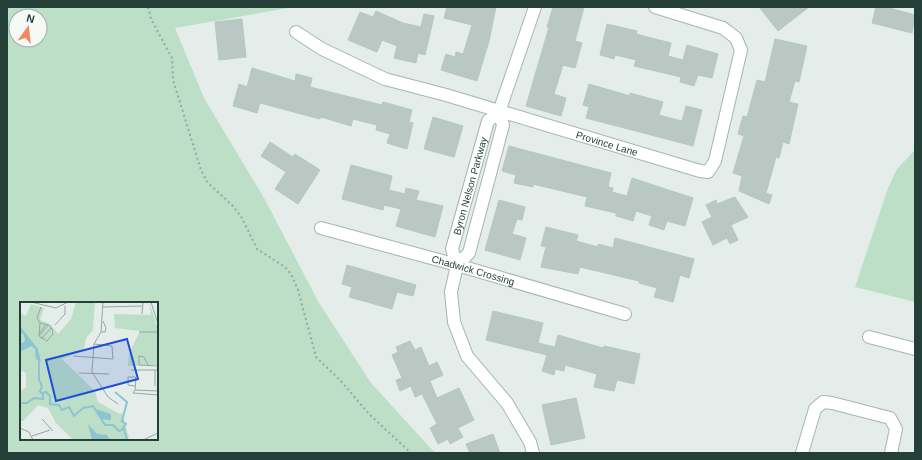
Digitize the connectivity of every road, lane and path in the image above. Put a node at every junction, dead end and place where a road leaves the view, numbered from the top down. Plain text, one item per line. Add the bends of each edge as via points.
1 (148, 7) edge
2 (535, 7) edge
3 (655, 7) edge
4 (296, 32) dead end
5 (499, 112) junction
6 (470, 185) junction
7 (486, 188) junction
8 (321, 228) dead end
9 (457, 264) junction
10 (625, 314) dead end
11 (869, 337) dead end
12 (915, 349) edge
13 (411, 453) edge
14 (533, 453) edge
15 (802, 453) edge
16 (891, 453) edge

1 - 13 path via 151,19 172,58 173,80 201,170 208,183 242,218 257,249 285,267 291,274 298,290 316,357 369,414
2 - 5 street, Byron Nelson Parkway
3 - 5 street, Province Lane via 723,28 736,38 741,50 715,161 708,172 700,172
4 - 5 street, Province Lane via 322,49 385,79
5 - 6 street, Byron Nelson Parkway via 488,121
5 - 7 street, Byron Nelson Parkway via 503,125
6 - 7 street
6 - 9 street, Byron Nelson Parkway via 452,249
7 - 9 street, Byron Nelson Parkway via 469,253
8 - 9 street, Chadwick Crossing
9 - 10 street, Chadwick Crossing
9 - 14 street, Byron Nelson Parkway via 451,299 454,322 467,356 507,403 530,442
11 - 12 street
15 - 16 street via 815,409 823,402 890,418 896,429

